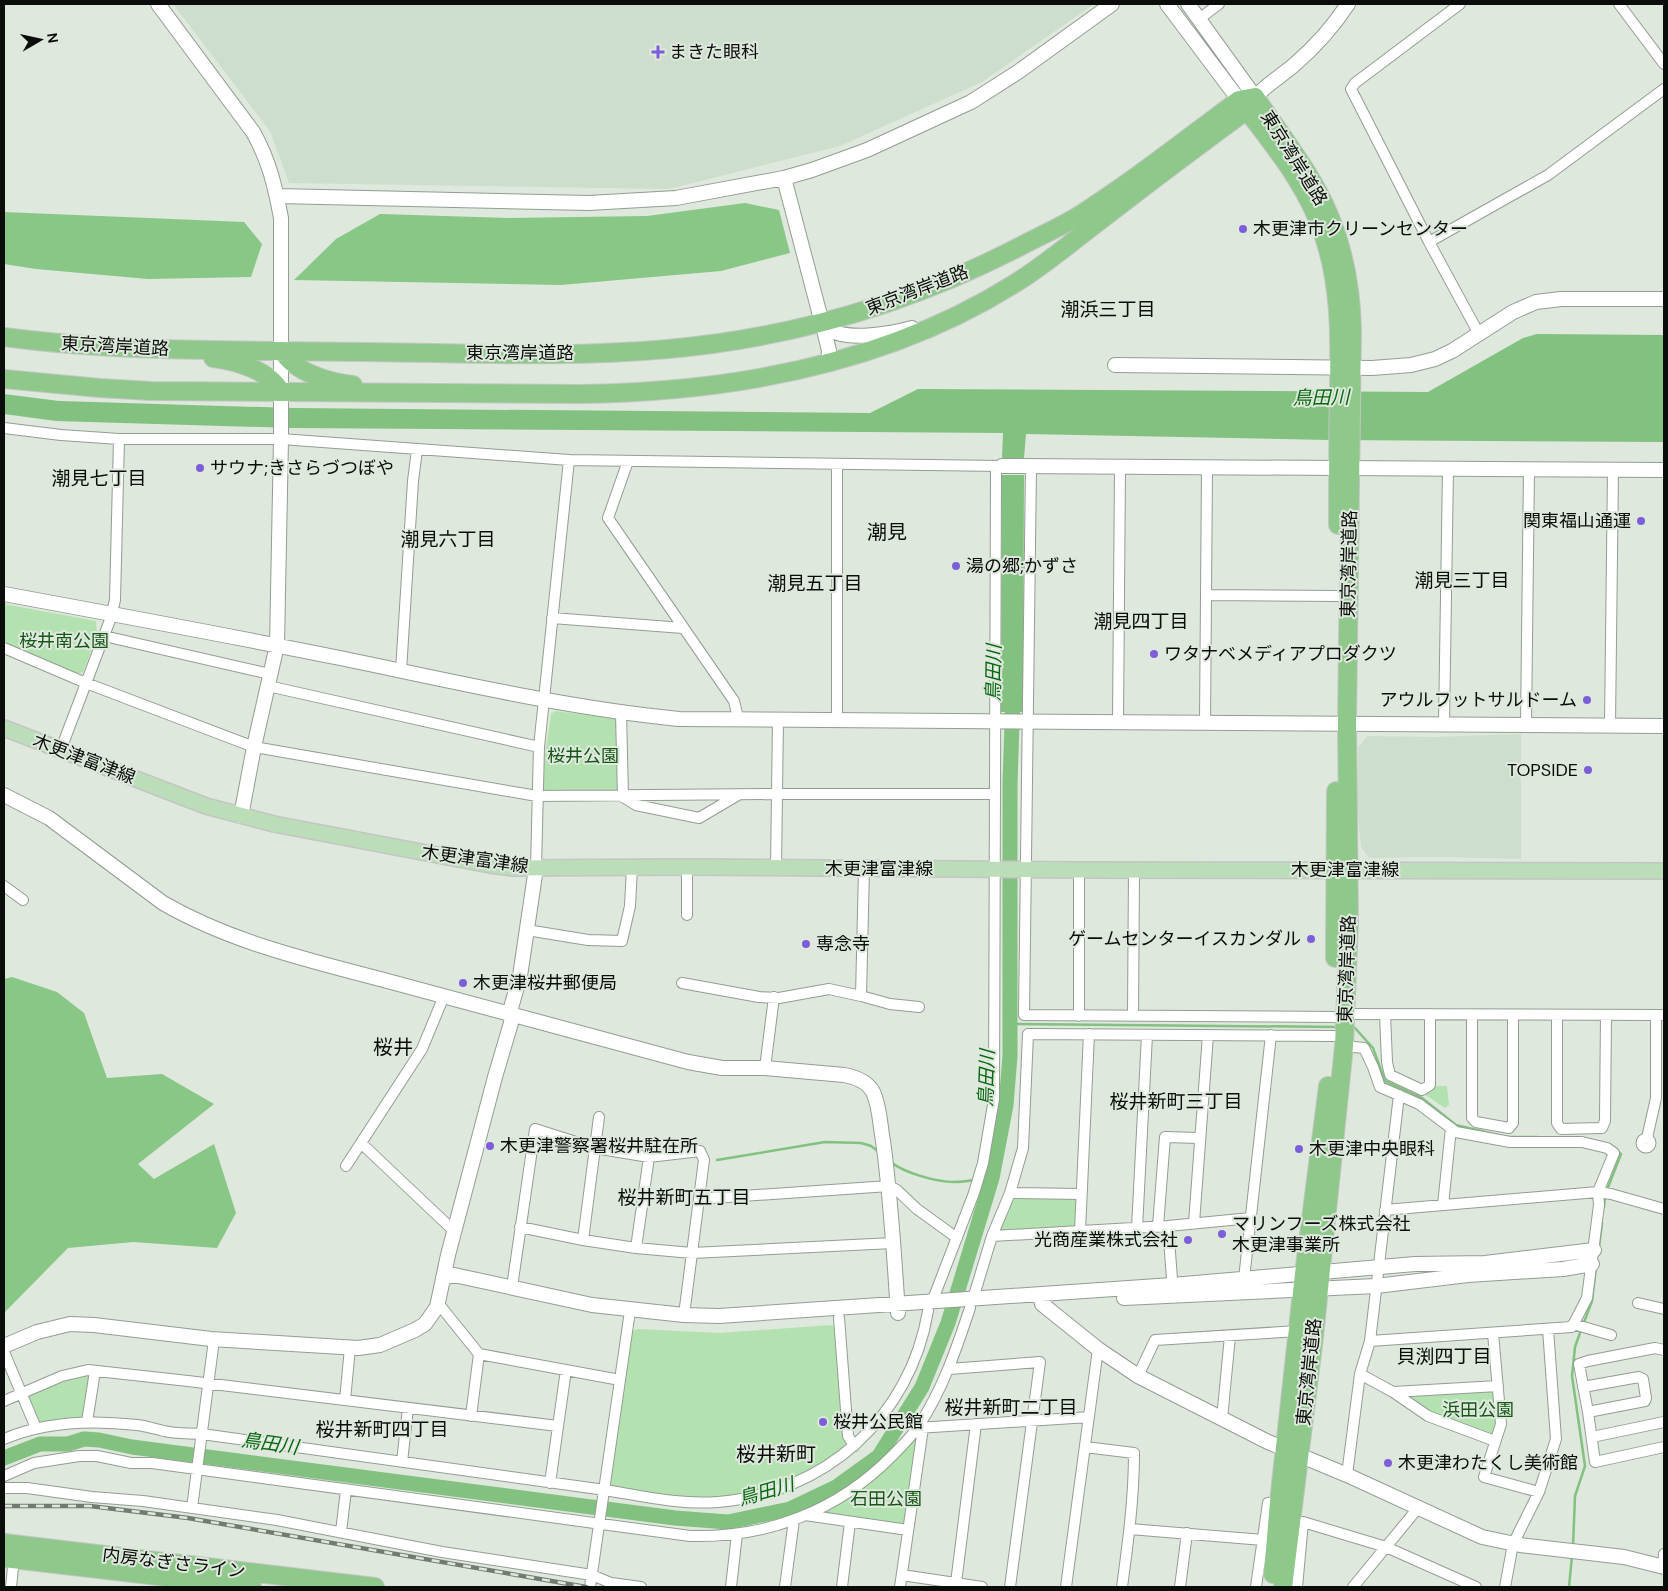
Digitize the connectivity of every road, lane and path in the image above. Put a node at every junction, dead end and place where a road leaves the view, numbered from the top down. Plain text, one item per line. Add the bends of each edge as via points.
1 (158, 4) edge
2 (1112, 4) edge
3 (1167, 4) edge
4 (1188, 4) edge
5 (1219, 4) edge
6 (1348, 4) edge
7 (1460, 4) edge
8 (1619, 4) edge
9 (1199, 18) junction
10 (1664, 64) edge
11 (1664, 90) edge
12 (1247, 102) junction
13 (784, 178) junction
14 (277, 196) junction
15 (1429, 242) junction
16 (1664, 299) edge
17 (970, 309) junction
18 (822, 323) junction
19 (1479, 334) junction
20 (4, 337) edge
21 (133, 349) junction
22 (282, 351) junction
23 (828, 363) junction
24 (1115, 365) dead end
25 (1346, 367) junction
26 (4, 378) edge
27 (281, 392) junction
28 (433, 393) junction
29 (4, 428) edge
30 (119, 438) junction
31 (281, 439) junction
32 (417, 450) junction
33 (569, 460) junction
34 (628, 461) junction
35 (837, 464) junction
36 (999, 466) junction
37 (1028, 466) junction
38 (1120, 467) junction
39 (1207, 468) junction
40 (1448, 468) junction
41 (1344, 469) junction
42 (1529, 469) junction
43 (1613, 470) junction
44 (1664, 470) edge
45 (4, 594) edge
46 (1206, 595) junction
47 (1338, 596) junction
48 (111, 614) junction
49 (552, 618) junction
50 (683, 628) junction
51 (104, 636) junction
52 (277, 645) junction
53 (4, 648) edge
54 (401, 671) junction
55 (269, 680) junction
56 (86, 683) junction
57 (544, 699) junction
58 (621, 712) junction
59 (738, 718) junction
60 (778, 719) junction
61 (837, 720) junction
62 (996, 721) junction
63 (1028, 722) junction
64 (1118, 722) junction
65 (1205, 723) junction
66 (1342, 724) junction
67 (1444, 724) junction
68 (1526, 725) junction
69 (1610, 725) junction
70 (1664, 726) edge
71 (4, 728) edge
72 (539, 746) junction
73 (254, 747) junction
74 (61, 749) junction
75 (739, 794) junction
76 (777, 794) junction
77 (995, 794) junction
78 (4, 795) edge
79 (537, 796) junction
80 (623, 797) junction
81 (241, 816) junction
82 (632, 867) junction
83 (687, 867) junction
84 (536, 868) junction
85 (776, 868) junction
86 (864, 869) junction
87 (995, 870) junction
88 (1026, 870) junction
89 (1080, 870) junction
90 (1134, 870) junction
91 (1342, 870) junction
92 (1664, 871) edge
93 (4, 886) edge
94 (23, 900) dead end
95 (687, 915) dead end
96 (527, 930) junction
97 (682, 983) dead end
98 (444, 996) junction
99 (861, 996) junction
100 (774, 997) junction
101 (919, 1007) dead end
102 (1385, 1014) junction
103 (1430, 1014) junction
104 (512, 1015) junction
105 (1028, 1015) junction
106 (1133, 1015) junction
107 (1340, 1015) junction
108 (1472, 1015) junction
109 (1514, 1015) junction
110 (1557, 1015) junction
111 (1606, 1015) junction
112 (1660, 1015) edge
113 (1079, 1016) junction
114 (1028, 1034) junction
115 (1089, 1034) junction
116 (1147, 1035) junction
117 (1208, 1035) junction
118 (1272, 1035) junction
119 (1339, 1041) junction
120 (765, 1068) junction
121 (1399, 1095) junction
122 (600, 1117) dead end
123 (1451, 1128) junction
124 (1200, 1138) junction
125 (1647, 1138) dead end
126 (361, 1143) junction
127 (595, 1148) junction
128 (649, 1157) junction
129 (346, 1166) dead end
130 (888, 1186) junction
131 (1598, 1192) junction
132 (1010, 1194) junction
133 (1082, 1194) junction
134 (699, 1199) junction
135 (1443, 1204) junction
136 (1664, 1209) edge
137 (1385, 1210) junction
138 (1251, 1218) junction
139 (1194, 1223) junction
140 (1163, 1226) junction
141 (520, 1227) junction
142 (1137, 1228) junction
143 (454, 1231) junction
144 (1080, 1231) junction
145 (992, 1236) junction
146 (957, 1238) junction
147 (583, 1240) junction
148 (893, 1243) junction
149 (636, 1248) junction
150 (692, 1253) junction
151 (1593, 1257) junction
152 (1378, 1268) junction
153 (443, 1278) junction
154 (1244, 1279) junction
155 (1311, 1281) junction
156 (1376, 1286) junction
157 (512, 1287) junction
158 (1172, 1290) junction
159 (1041, 1299) junction
160 (438, 1303) junction
161 (1638, 1303) dead end
162 (972, 1304) junction
163 (930, 1307) junction
164 (897, 1309) junction
165 (1664, 1309) edge
166 (629, 1315) junction
167 (684, 1315) junction
168 (839, 1318) junction
169 (1573, 1324) junction
170 (1548, 1329) junction
171 (1298, 1331) junction
172 (1493, 1333) junction
173 (1611, 1335) dead end
174 (1230, 1336) junction
175 (214, 1340) junction
176 (1370, 1341) junction
177 (4, 1346) edge
178 (350, 1348) junction
179 (1098, 1349) junction
180 (1664, 1350) edge
181 (4, 1352) edge
182 (479, 1354) junction
183 (949, 1369) junction
184 (566, 1370) junction
185 (95, 1371) junction
186 (1360, 1374) junction
187 (1138, 1376) junction
188 (620, 1380) junction
189 (208, 1383) junction
190 (1498, 1386) junction
191 (1583, 1387) junction
192 (1393, 1392) junction
193 (20, 1394) junction
194 (345, 1400) junction
195 (4, 1401) edge
196 (408, 1408) junction
197 (1588, 1412) junction
198 (471, 1416) junction
199 (1089, 1417) junction
200 (1032, 1419) junction
201 (1222, 1419) junction
202 (87, 1422) junction
203 (1664, 1422) edge
204 (976, 1424) junction
205 (558, 1426) junction
206 (36, 1428) junction
207 (920, 1428) junction
208 (202, 1436) junction
209 (1592, 1437) junction
210 (4, 1439) edge
211 (1496, 1440) junction
212 (854, 1446) junction
213 (1085, 1447) junction
214 (1664, 1447) edge
215 (1292, 1452) junction
216 (402, 1462) junction
217 (198, 1468) junction
218 (1347, 1475) junction
219 (4, 1476) edge
220 (550, 1482) junction
221 (4, 1488) edge
222 (346, 1490) junction
223 (1539, 1492) junction
224 (604, 1493) junction
225 (1279, 1502) junction
226 (192, 1508) junction
227 (1418, 1508) junction
228 (805, 1515) junction
229 (794, 1520) junction
230 (850, 1522) junction
231 (600, 1525) junction
232 (1130, 1529) junction
233 (908, 1530) junction
234 (341, 1532) junction
235 (1187, 1533) junction
236 (737, 1534) junction
237 (1263, 1540) junction
238 (4, 1543) edge
239 (1513, 1544) junction
240 (1386, 1547) junction
241 (9, 1558) edge
242 (1664, 1562) edge
243 (592, 1575) junction
244 (902, 1575) junction
245 (956, 1583) junction
246 (351, 1585) edge
247 (11, 1587) edge
248 (252, 1587) edge
249 (375, 1587) edge
250 (590, 1587) edge
251 (641, 1587) edge
252 (731, 1587) edge
253 (786, 1587) edge
254 (842, 1587) edge
255 (900, 1587) edge
256 (982, 1587) edge
257 (1010, 1587) edge
258 (1066, 1587) edge
259 (1122, 1587) edge
260 (1180, 1587) edge
261 (1256, 1587) edge
262 (1271, 1587) edge
263 (1283, 1587) edge
264 (1297, 1587) edge
265 (1353, 1587) edge
266 (1476, 1587) edge
267 (1505, 1587) edge

1 - 14 street via 264,151
2 - 13 street via 971,102 867,150
3 - 12 street
4 - 9 street
5 - 9 street
6 - 12 street via 1331,28 1304,56
7 - 15 street via 1351,89
8 - 10 street
9 - 12 street
11 - 15 street via 1548,175
12 - 17 highway, 東京湾岸道路 via 1148,184 1042,265
12 - 18 highway, 東京湾岸道路 via 1066,223 1007,254 884,304
12 - 25 highway, 東京湾岸道路 via 1308,173 1334,228 1349,286 1352,318
13 - 14 street via 676,198 598,203
13 - 18 street
14 - 22 street via 281,218
15 - 19 street
16 - 19 street via 1536,302 1513,312
17 - 18 street via 915,328 882,334 838,332 829,330
17 - 23 highway, 東京湾岸道路 via 927,330
18 - 22 highway, 東京湾岸道路 via 722,342 629,352
18 - 23 street via 829,351
19 - 25 street via 1452,351 1420,364
20 - 21 highway, 東京湾岸道路
21 - 22 highway, 東京湾岸道路
21 - 27 highway via 230,361 266,376
22 - 27 street
22 - 28 highway via 295,366 329,380
23 - 28 highway, 東京湾岸道路 via 740,382 655,392
24 - 25 street
25 - 41 highway, 東京湾岸道路
26 - 27 highway, 東京湾岸道路 via 151,391
27 - 28 highway, 東京湾岸道路
27 - 31 street
29 - 30 street
30 - 31 street
30 - 48 street
31 - 32 street
31 - 52 street
32 - 33 street
32 - 54 street
33 - 34 street
33 - 49 street
34 - 35 street
34 - 50 street via 608,518
35 - 36 street
35 - 61 street
36 - 37 street
36 - 62 street
37 - 38 street
37 - 63 street
38 - 39 street
38 - 64 street
39 - 41 street
39 - 46 street
40 - 41 street
40 - 42 street
40 - 67 street
41 - 47 highway, 東京湾岸道路
41 - 66 highway, 東京湾岸道路
42 - 43 street
42 - 68 street
43 - 44 street
43 - 69 street
45 - 48 street
46 - 47 street
46 - 65 street
47 - 66 highway, 東京湾岸道路
48 - 51 street
48 - 52 street
49 - 50 street
49 - 57 street
50 - 59 street via 734,700
51 - 55 street
51 - 56 street
52 - 54 street
52 - 55 street
53 - 56 street
54 - 57 street
55 - 72 street
55 - 73 street
56 - 73 street
56 - 74 street
57 - 58 street
57 - 72 street
58 - 59 street via 679,718
58 - 80 street
59 - 60 street
60 - 61 street
60 - 76 street
61 - 62 street
62 - 63 street
62 - 77 street
63 - 64 street
63 - 88 street
64 - 65 street
65 - 66 street
66 - 67 street
66 - 91 highway, 東京湾岸道路
67 - 68 street
68 - 69 street
69 - 70 street
71 - 74 main road, 木更津富津線
72 - 79 street
73 - 79 street
73 - 81 street
74 - 81 main road, 木更津富津線 via 206,806
75 - 76 street
75 - 80 street
75 - 80 street via 699,818 636,805
76 - 77 street
76 - 85 street
77 - 87 street
78 - 98 street via 44,815 163,903 191,918 290,955
79 - 80 street
79 - 84 street
81 - 84 main road, 木更津富津線 via 490,865
82 - 83 main road, 木更津富津線
82 - 84 main road, 木更津富津線
82 - 96 street via 630,906 622,941 588,940
83 - 85 main road, 木更津富津線
83 - 95 street
84 - 96 street
85 - 86 main road, 木更津富津線
86 - 87 main road, 木更津富津線
86 - 99 street
87 - 88 main road, 木更津富津線
87 - 146 street via 994,1099 983,1163
88 - 89 main road, 木更津富津線
88 - 105 street via 1024,1015
89 - 90 main road, 木更津富津線
89 - 113 street
90 - 91 main road, 木更津富津線
90 - 106 street
91 - 92 main road, 木更津富津線
91 - 107 highway, 東京湾岸道路
93 - 94 street
96 - 104 street
97 - 100 street
98 - 104 street
98 - 126 street via 422,1049
99 - 100 street via 829,989
99 - 101 street
100 - 120 street
102 - 103 street
102 - 103 street via 1390,1074 1422,1090 1430,1085
102 - 107 street
103 - 108 street
104 - 120 street via 688,1062 722,1068
104 - 143 street
105 - 113 street
105 - 114 street
106 - 107 street
106 - 113 street
107 - 119 highway, 東京湾岸道路
108 - 109 street
108 - 109 street via 1472,1118 1476,1122 1509,1128 1513,1122
109 - 110 street
110 - 111 street
110 - 111 street via 1557,1123 1561,1129 1602,1128 1605,1121
111 - 112 street
112 - 125 street via 1656,1098
114 - 115 street
114 - 132 street via 1023,1148
115 - 116 street
115 - 133 street
116 - 117 street
116 - 142 street
117 - 118 street
117 - 124 street
118 - 119 street
118 - 138 street
119 - 121 street via 1364,1048 1380,1087
119 - 155 highway, 東京湾岸道路
120 - 130 street via 844,1075 867,1085 876,1101
121 - 123 street via 1419,1104
121 - 137 street
122 - 127 street
123 - 131 street via 1456,1132 1510,1142 1582,1142 1607,1148 1614,1153
123 - 135 street
124 - 139 street
124 - 140 street via 1165,1137
126 - 129 street
126 - 143 street
127 - 128 street
127 - 141 street via 535,1129
127 - 147 street
128 - 134 street via 700,1150 704,1160
128 - 149 street
130 - 134 street
130 - 146 street
130 - 148 street
131 - 135 street
131 - 136 street
131 - 151 street
132 - 133 street
132 - 145 street
133 - 144 street
134 - 150 street
135 - 137 street
137 - 152 street
138 - 139 street
138 - 154 street
139 - 140 street
140 - 142 street
140 - 158 street
141 - 147 street
141 - 157 street
142 - 144 street
143 - 153 street
144 - 145 street
145 - 162 street
146 - 163 street
147 - 149 street
148 - 150 street
148 - 164 street
149 - 150 street
150 - 167 street
151 - 152 street
151 - 156 street via 1563,1269 1468,1275
151 - 169 street via 1587,1298
152 - 155 street
152 - 156 street
153 - 157 street via 454,1275
153 - 160 street
153 - 166 street via 452,1284 591,1314
154 - 155 street
154 - 158 street
155 - 156 street
155 - 158 street
155 - 171 highway, 東京湾岸道路
155 - 215 highway, 東京湾岸道路
156 - 176 street
157 - 166 street
158 - 159 street
159 - 162 street
159 - 179 street
160 - 178 street via 425,1324 415,1330 380,1345
160 - 182 street
161 - 165 street
162 - 163 street
162 - 183 street
163 - 164 street
163 - 212 street via 916,1359 904,1386 888,1410
164 - 167 street
164 - 168 street
166 - 167 street
166 - 168 street via 686,1325
166 - 188 street
168 - 212 street via 848,1436
169 - 170 street
169 - 173 street
170 - 172 street
170 - 223 street via 1556,1439
171 - 174 street
171 - 215 highway, 東京湾岸道路
172 - 176 street
172 - 190 street
174 - 187 street via 1155,1340
174 - 201 street
175 - 177 street via 70,1324 38,1332
175 - 178 street
175 - 189 street
176 - 186 street
178 - 194 street
179 - 187 street
179 - 199 street
180 - 191 street via 1655,1348 1579,1364
181 - 193 street
182 - 184 street
182 - 198 street
183 - 200 street via 1040,1362
183 - 207 street
184 - 188 street
184 - 205 street
185 - 189 street
185 - 193 street via 74,1372
185 - 202 street
186 - 192 street
186 - 218 street
187 - 201 street
188 - 224 street
189 - 194 street
189 - 208 street
190 - 192 street
190 - 211 street via 1501,1424
191 - 197 street
191 - 197 street via 1639,1377 1646,1398 1645,1401
192 - 211 street via 1428,1416
193 - 195 street
193 - 206 street
194 - 196 street
196 - 198 street
196 - 216 street
197 - 209 street
198 - 205 street
199 - 200 street
199 - 213 street
200 - 204 street
200 - 257 street
201 - 215 street
202 - 206 street
202 - 208 street via 137,1425
203 - 209 street
204 - 207 street
204 - 245 street
205 - 220 street
206 - 210 street
207 - 228 street via 862,1484
207 - 233 street
208 - 216 street
208 - 217 street
209 - 214 street via 1595,1462
211 - 223 street via 1484,1477
212 - 224 street via 819,1471 790,1485 744,1498 694,1502
213 - 232 street via 1134,1453
213 - 258 street
215 - 218 street
215 - 225 highway, 東京湾岸道路
215 - 263 highway, 東京湾岸道路
216 - 220 street
217 - 219 street via 79,1456 34,1462
217 - 222 street
217 - 226 street
218 - 227 street
220 - 224 street
221 - 226 street via 143,1500
222 - 231 street
222 - 234 street
223 - 239 street
224 - 231 street
225 - 237 street via 1268,1503
225 - 262 highway, 東京湾岸道路
226 - 234 street
227 - 239 street via 1482,1537
227 - 240 street
228 - 229 street
228 - 230 street
229 - 236 street
229 - 253 street
230 - 233 street
230 - 254 street
231 - 236 street via 690,1536
231 - 243 street
232 - 235 street
232 - 259 street
233 - 244 street
234 - 243 street via 442,1552
235 - 237 street
235 - 260 street
236 - 252 street
237 - 261 street
238 - 246 highway, 内房なぎさライン
239 - 242 street
239 - 267 street
240 - 264 street via 1303,1522
240 - 265 street
240 - 266 street
241 - 247 street
241 - 248 highway, 内房なぎさライン
243 - 250 street
243 - 251 street via 611,1583
244 - 245 street
244 - 255 street
245 - 256 street
246 - 249 highway, 内房なぎさライン

